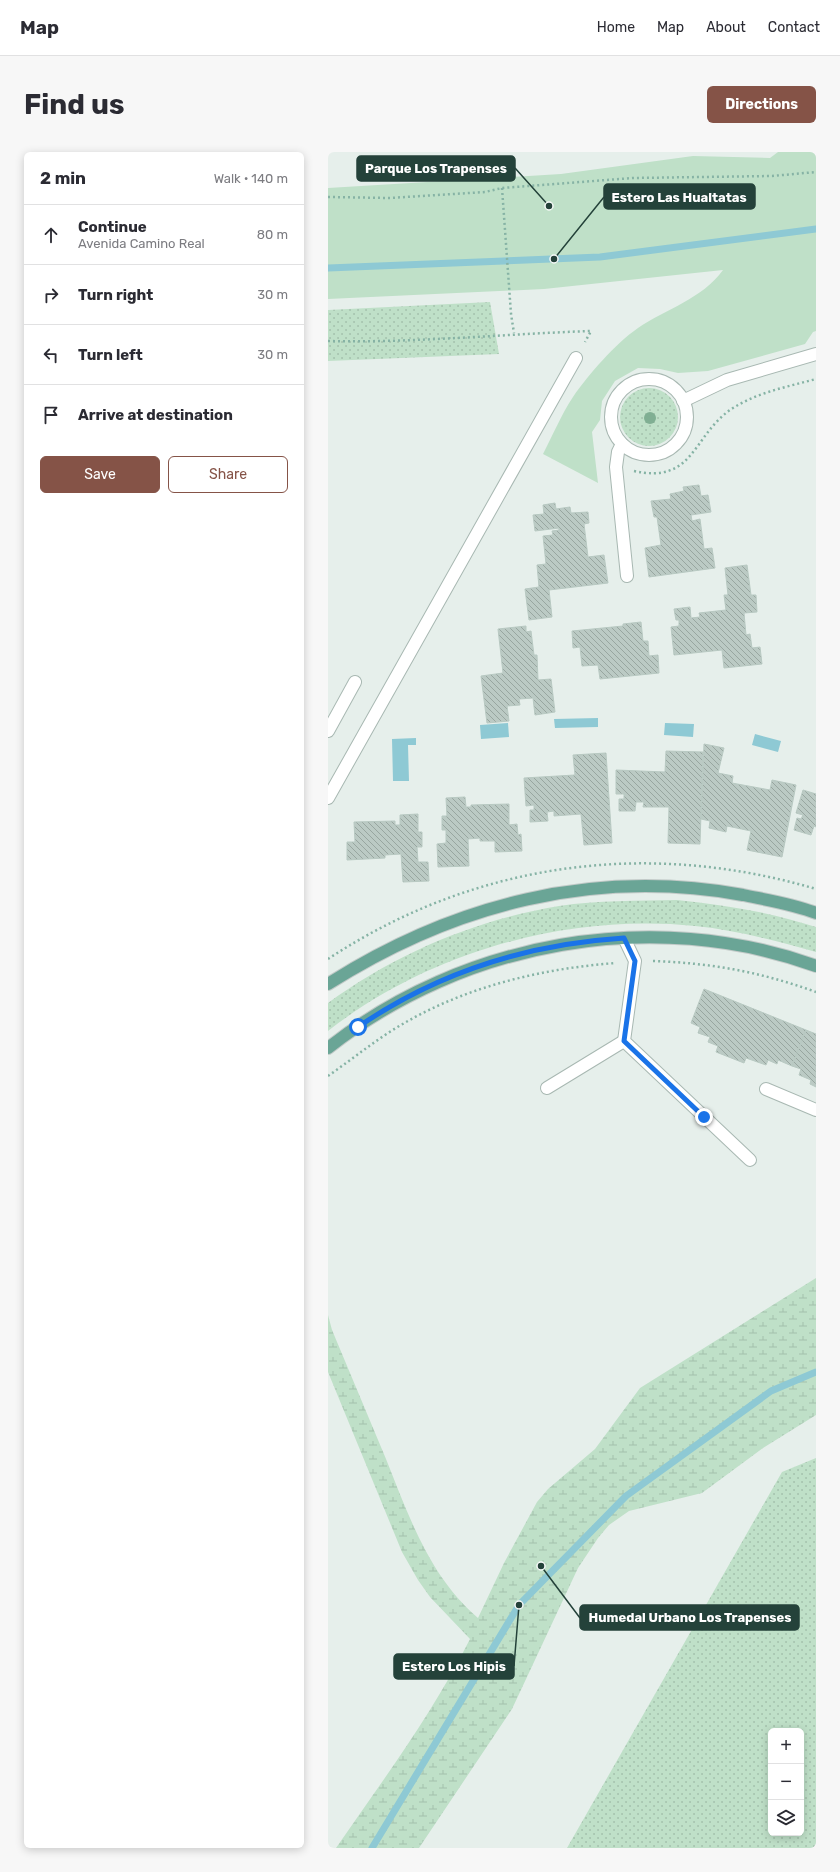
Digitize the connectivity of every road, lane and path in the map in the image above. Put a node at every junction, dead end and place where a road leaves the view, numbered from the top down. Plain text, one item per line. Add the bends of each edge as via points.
1 (816, 172) edge
2 (502, 188) junction
3 (328, 197) edge
4 (514, 333) junction
5 (328, 341) edge
6 (816, 354) edge
7 (576, 358) joint
8 (816, 379) edge
9 (683, 401) junction
10 (622, 444) junction
11 (616, 467) junction
12 (627, 576) dead end
13 (355, 682) dead end
14 (328, 731) edge
15 (328, 798) edge
16 (816, 913) edge
17 (376, 929) dead end
18 (624, 938) junction
19 (328, 959) edge
20 (635, 961) junction
21 (816, 966) edge
22 (328, 984) edge
23 (816, 992) edge
24 (624, 1041) junction
25 (328, 1048) edge
26 (328, 1076) edge
27 (547, 1088) dead end
28 (766, 1089) dead end
29 (816, 1110) edge
30 (750, 1160) dead end

1 - 2 path via 772,176 632,178
2 - 3 path via 485,192 390,198
2 - 4 path
4 - 5 path via 365,342
4 - 7 path via 591,331
6 - 9 street via 727,380
7 - 15 street
8 - 11 path via 751,397 729,411 710,429 689,459 672,470 650,474
9 - 10 street via 686,425 674,446 659,454 643,455
9 - 10 street via 678,392 661,381 641,379 631,383 616,396 610,416 615,436
10 - 11 street
11 - 12 street
13 - 14 street
16 - 22 main road via 759,898 707,889 649,886 569,891 476,912 431,929 388,948
17 - 19 path
18 - 20 street
18 - 21 main road via 684,938 716,942 748,947
18 - 25 main road via 514,954 442,979 397,1002
20 - 23 path via 692,962 779,979
20 - 24 street
20 - 26 path via 582,965 533,973 479,989 440,1005 389,1033
24 - 27 street
24 - 30 street
28 - 29 street

